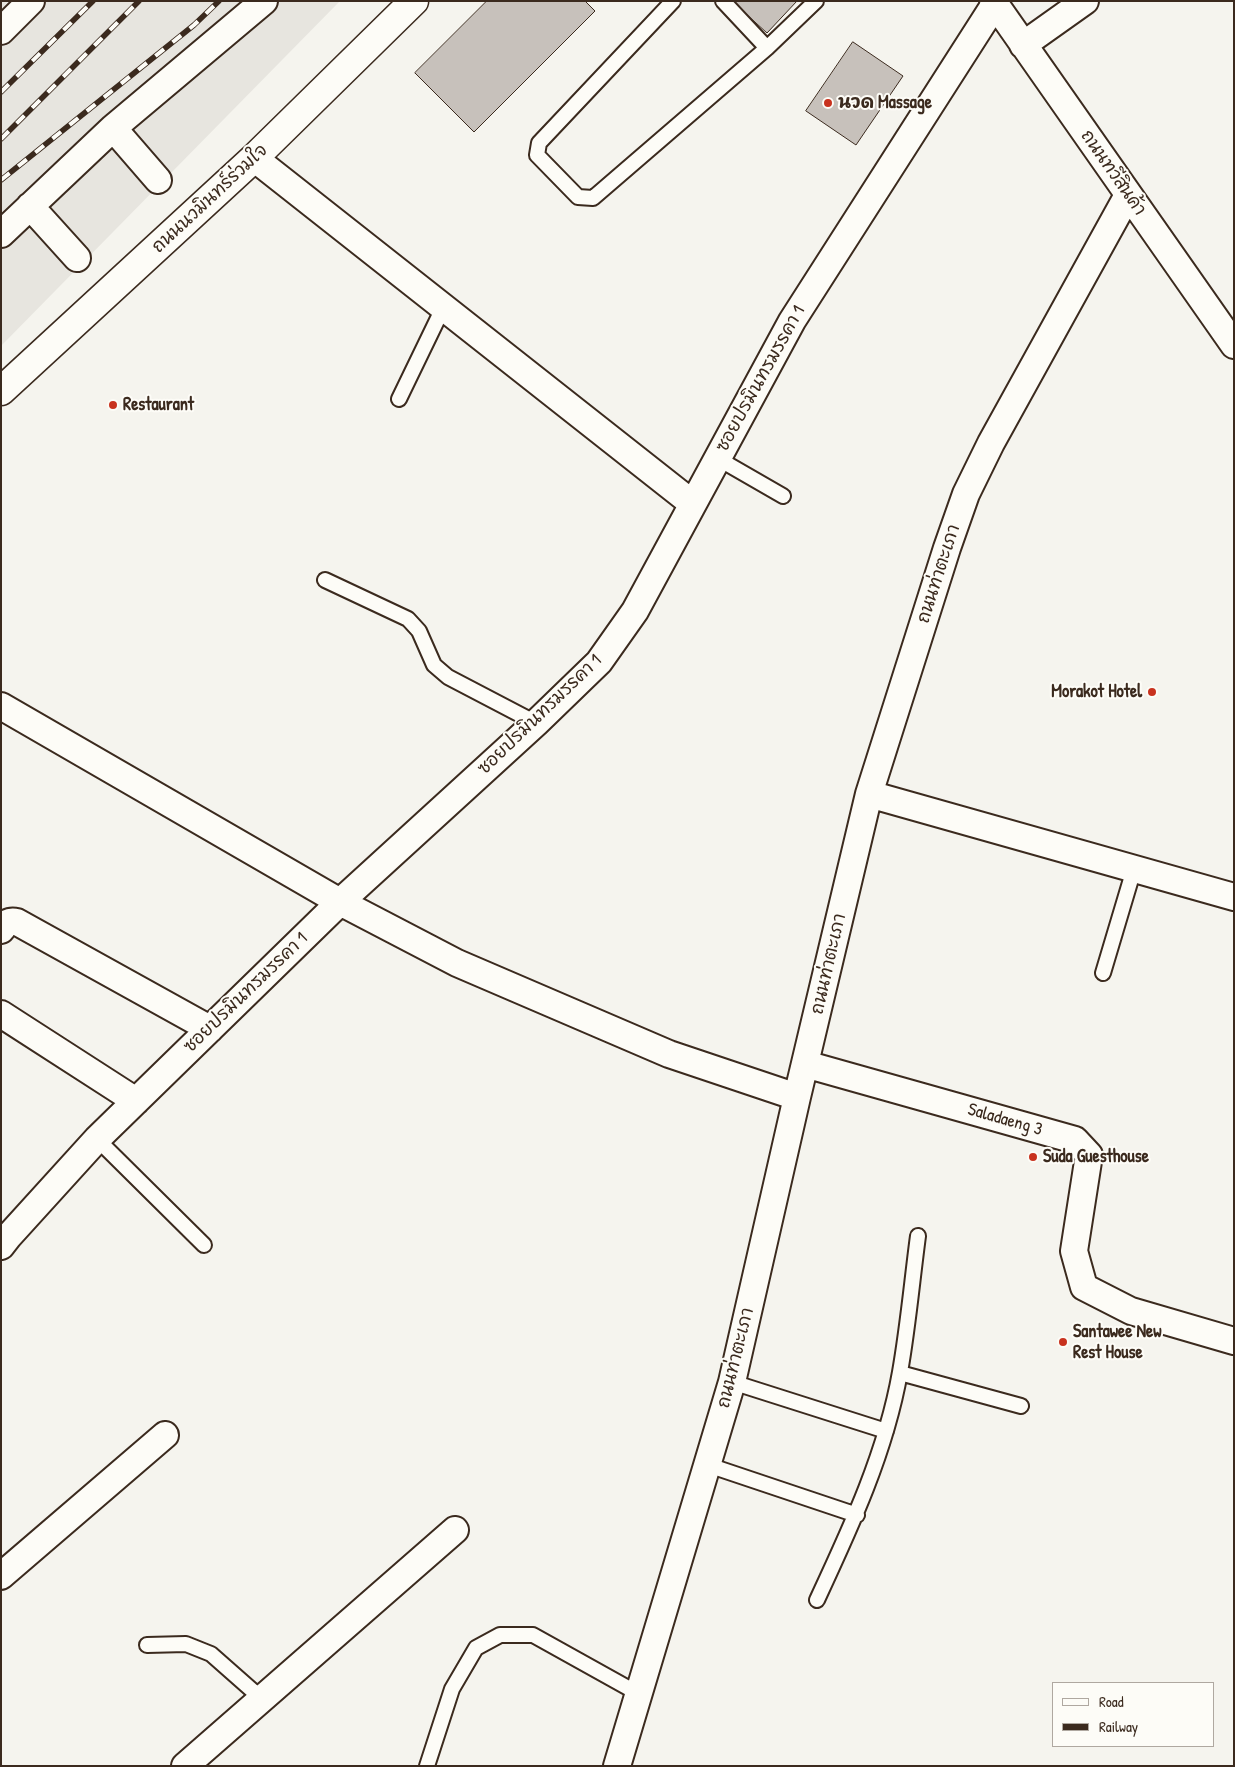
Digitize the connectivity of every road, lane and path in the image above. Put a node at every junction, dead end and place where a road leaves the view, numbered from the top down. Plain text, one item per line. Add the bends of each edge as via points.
1 (31, 1) edge
2 (264, 1) edge
3 (414, 1) edge
4 (673, 1) edge
5 (723, 1) edge
6 (816, 1) edge
7 (1085, 1) edge
8 (994, 2) edge
9 (1, 31) edge
10 (1023, 45) junction
11 (767, 48) junction
12 (113, 128) junction
13 (254, 158) junction
14 (158, 180) dead end
15 (1128, 195) junction
16 (30, 206) junction
17 (1, 234) edge
18 (77, 258) dead end
19 (443, 308) junction
20 (1234, 345) edge
21 (1, 391) edge
22 (399, 399) dead end
23 (718, 458) junction
24 (783, 496) dead end
25 (693, 504) junction
26 (325, 580) dead end
27 (1, 706) edge
28 (536, 723) junction
29 (869, 794) junction
30 (1134, 869) junction
31 (1234, 897) edge
32 (340, 902) junction
33 (1, 930) edge
34 (1103, 973) dead end
35 (1, 1014) edge
36 (210, 1029) junction
37 (805, 1064) junction
38 (797, 1097) junction
39 (136, 1101) junction
40 (97, 1139) junction
41 (918, 1236) dead end
42 (3, 1238) edge
43 (204, 1245) dead end
44 (1234, 1341) edge
45 (900, 1373) junction
46 (732, 1382) junction
47 (1021, 1406) dead end
48 (886, 1430) junction
49 (165, 1435) dead end
50 (708, 1465) junction
51 (857, 1515) junction
52 (455, 1530) dead end
53 (1, 1576) edge
54 (817, 1600) dead end
55 (147, 1645) dead end
56 (639, 1694) junction
57 (262, 1698) junction
58 (185, 1766) edge
59 (428, 1766) edge
60 (617, 1766) edge

1 - 9 street
2 - 12 street
3 - 13 street, ถนนนวมินทร์ร่วมใจ
4 - 11 lane via 540,143 537,156 578,197 592,198
5 - 11 lane
6 - 11 lane
7 - 10 street
8 - 10 street, ถนนทวีสินค้า
8 - 23 street, ซอยปรมินทรมรรคา 1 via 792,321
10 - 15 street, ถนนทวีสินค้า
12 - 14 street
12 - 16 street
13 - 19 street
13 - 21 street, ถนนนวมินทร์ร่วมใจ
15 - 20 street, ถนนทวีสินค้า
15 - 29 street, ถนนท่าตะเภา via 991,442 966,494
16 - 17 street
16 - 18 street
19 - 22 lane
19 - 25 street
23 - 24 lane
23 - 25 street, ซอยปรมินทรมรรคา 1
25 - 28 street, ซอยปรมินทรมรรคา 1 via 634,611 599,662
26 - 28 lane via 408,619 419,631 434,665 448,677
27 - 32 street
28 - 32 street, ซอยปรมินทรมรรคา 1
29 - 30 street
29 - 37 street, ถนนท่าตะเภา
30 - 31 street
30 - 34 lane
32 - 36 street, ซอยปรมินทรมรรคา 1
32 - 38 street via 457,963 669,1054
33 - 36 street via 6,923 18,922
35 - 39 street
36 - 39 street, ซอยปรมินทรมรรคา 1
37 - 38 street, ถนนท่าตะเภา
37 - 44 street, Saladaeng 3 via 1075,1140 1089,1155 1074,1251 1084,1287 1131,1311
38 - 46 street, ถนนท่าตะเภา
39 - 40 street, ซอยปรมินทรมรรคา 1
40 - 42 street, ซอยปรมินทรมรรคา 1
40 - 43 lane
41 - 45 lane
45 - 47 lane
45 - 48 lane
46 - 48 lane
46 - 50 street, ถนนท่าตะเภา
48 - 51 lane
49 - 53 street
50 - 51 lane
50 - 56 street, ถนนท่าตะเภา
51 - 54 lane
52 - 57 street
55 - 57 lane via 186,1644 211,1654
56 - 59 lane via 533,1635 500,1635 476,1648 452,1689
56 - 60 street, ถนนท่าตะเภา
57 - 58 street

